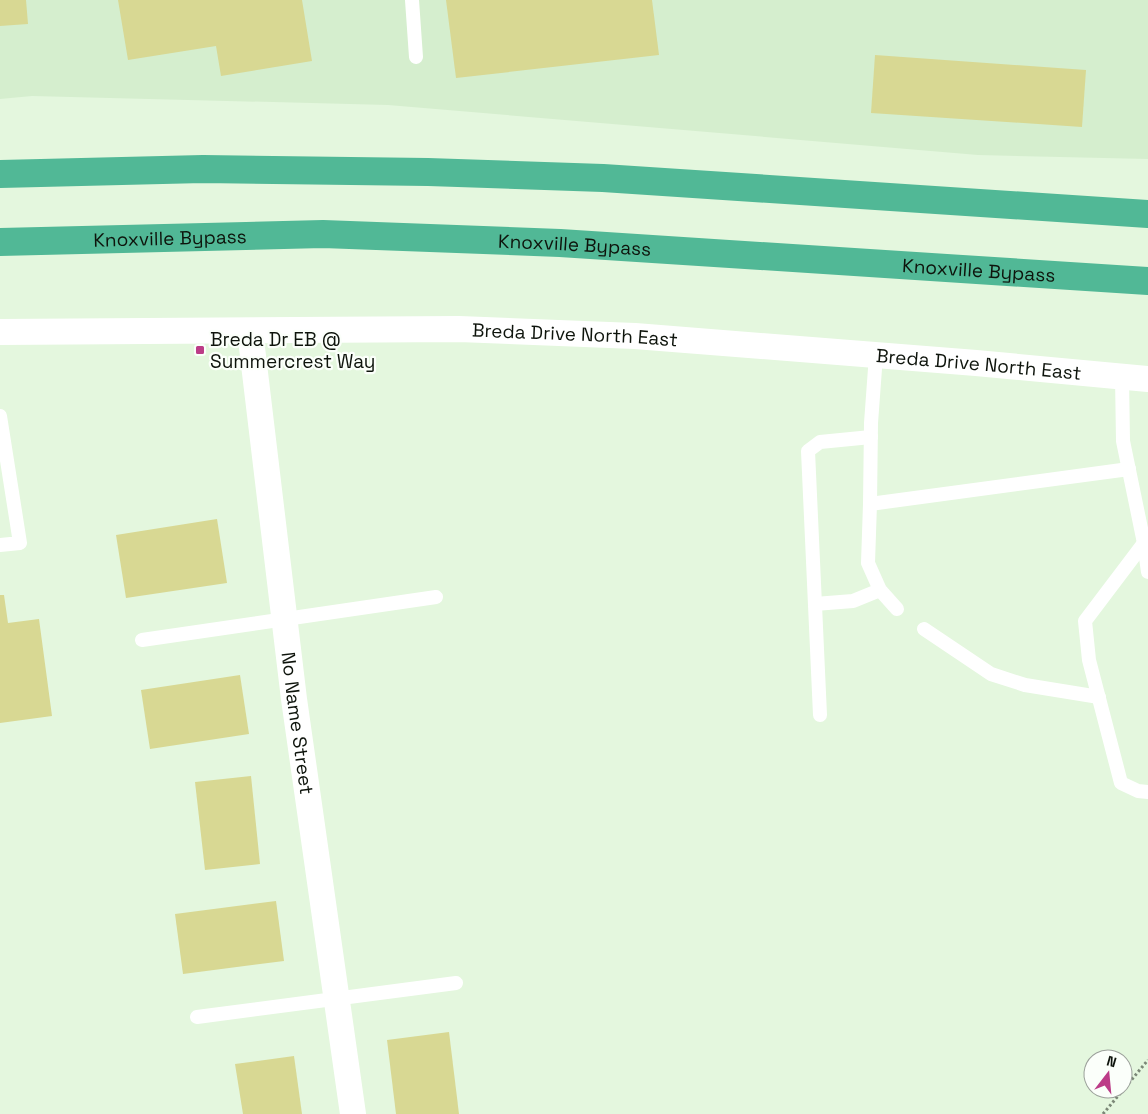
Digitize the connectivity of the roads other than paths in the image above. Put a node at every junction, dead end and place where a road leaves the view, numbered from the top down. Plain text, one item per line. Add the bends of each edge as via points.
1 (412, 0) edge
2 (416, 57) dead end
3 (0, 174) edge
4 (1148, 214) edge
5 (0, 242) edge
6 (1148, 281) edge
7 (250, 331) junction
8 (0, 332) edge
9 (876, 355) junction
10 (1122, 376) junction
11 (1148, 379) edge
12 (0, 416) edge
13 (871, 437) junction
14 (1129, 469) junction
15 (5, 474) edge
16 (870, 504) junction
17 (1144, 543) junction
18 (0, 545) edge
19 (1148, 572) edge
20 (880, 590) junction
21 (436, 597) dead end
22 (815, 604) junction
23 (898, 609) dead end
24 (285, 619) junction
25 (924, 629) dead end
26 (142, 640) dead end
27 (1098, 697) junction
28 (820, 715) dead end
29 (1148, 792) edge
30 (456, 983) dead end
31 (337, 999) junction
32 (197, 1017) dead end
33 (354, 1114) edge

1 - 2 lane
3 - 4 highway via 203,169 438,172 603,178
5 - 6 highway, Knoxville Bypass via 323,234 560,243
7 - 8 street, Breda Drive North East
7 - 9 street, Breda Drive North East via 460,329 635,336
7 - 24 street, No Name Street
9 - 10 street, Breda Drive North East
9 - 13 lane
10 - 11 street, Breda Drive North East
10 - 14 lane via 1123,441
12 - 15 lane
13 - 16 lane
13 - 22 lane via 820,442 808,452
14 - 16 lane
14 - 17 lane
15 - 18 lane via 20,543
16 - 20 lane via 868,563
17 - 19 lane
17 - 27 lane via 1085,621 1089,660
20 - 22 lane via 853,601
20 - 23 lane
21 - 24 lane
22 - 28 lane
24 - 26 lane
24 - 31 street, No Name Street
25 - 27 lane via 991,674 1024,685
27 - 29 lane via 1121,783
30 - 31 lane
31 - 32 lane
31 - 33 street, No Name Street

